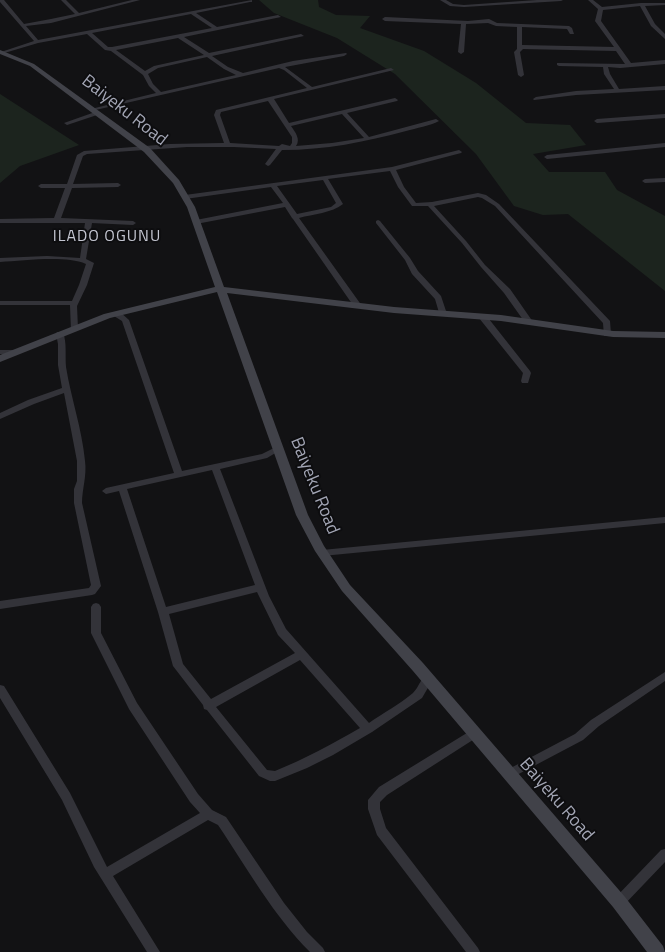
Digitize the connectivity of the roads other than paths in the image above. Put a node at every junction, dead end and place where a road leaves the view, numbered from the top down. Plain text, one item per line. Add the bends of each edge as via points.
1 (1, 0) edge
2 (63, 0) edge
3 (138, 0) edge
4 (442, 0) edge
5 (561, 0) edge
6 (590, 0) edge
7 (124, 1) edge
8 (250, 1) edge
9 (641, 4) junction
10 (665, 4) edge
11 (3, 6) edge
12 (601, 9) junction
13 (191, 12) junction
14 (78, 14) junction
15 (278, 17) dead end
16 (385, 19) dead end
17 (464, 23) junction
18 (24, 25) junction
19 (519, 26) junction
20 (216, 29) junction
21 (88, 32) junction
22 (572, 33) dead end
23 (301, 36) dead end
24 (181, 37) junction
25 (665, 38) edge
26 (37, 42) junction
27 (520, 47) junction
28 (112, 49) junction
29 (619, 49) junction
30 (461, 52) dead end
31 (1, 53) edge
32 (344, 54) dead end
33 (210, 55) junction
34 (665, 62) edge
35 (559, 64) dead end
36 (605, 65) junction
37 (629, 65) junction
38 (281, 67) junction
39 (392, 70) dead end
40 (145, 74) junction
41 (236, 75) junction
42 (243, 75) joint
43 (521, 75) dead end
44 (310, 88) junction
45 (665, 88) edge
46 (618, 91) junction
47 (160, 94) junction
48 (269, 99) junction
49 (536, 99) dead end
50 (395, 100) dead end
51 (96, 112) junction
52 (343, 112) junction
53 (665, 116) edge
54 (597, 120) dead end
55 (436, 121) dead end
56 (67, 124) dead end
57 (287, 125) junction
58 (368, 139) junction
59 (228, 144) junction
60 (665, 145) edge
61 (282, 146) junction
62 (292, 147) junction
63 (145, 148) junction
64 (460, 152) dead end
65 (547, 157) dead end
66 (268, 164) dead end
67 (392, 169) junction
68 (325, 179) junction
69 (665, 180) edge
70 (645, 181) dead end
71 (69, 185) junction
72 (118, 185) dead end
73 (273, 185) junction
74 (41, 186) dead end
75 (185, 197) junction
76 (285, 205) junction
77 (430, 205) junction
78 (294, 217) junction
79 (57, 220) junction
80 (0, 222) edge
81 (89, 222) junction
82 (196, 222) junction
83 (378, 222) dead end
84 (133, 223) dead end
85 (83, 259) junction
86 (0, 260) edge
87 (219, 290) junction
88 (74, 303) junction
89 (0, 304) edge
90 (358, 306) junction
91 (130, 311) junction
92 (117, 314) junction
93 (443, 314) junction
94 (482, 316) junction
95 (125, 320) junction
96 (530, 322) junction
97 (74, 329) junction
98 (60, 334) junction
99 (607, 334) junction
100 (664, 336) edge
101 (0, 352) edge
102 (17, 352) junction
103 (0, 360) edge
104 (526, 381) dead end
105 (67, 389) junction
106 (0, 416) edge
107 (279, 452) junction
108 (215, 466) junction
109 (179, 474) junction
110 (122, 487) junction
111 (106, 491) dead end
112 (665, 520) edge
113 (322, 553) junction
114 (261, 587) junction
115 (0, 605) edge
116 (96, 607) dead end
117 (163, 612) junction
118 (302, 654) junction
119 (665, 676) edge
120 (428, 679) junction
121 (0, 689) edge
122 (440, 693) junction
123 (418, 695) junction
124 (208, 706) junction
125 (368, 729) junction
126 (475, 733) junction
127 (509, 774) junction
128 (208, 814) junction
129 (665, 854) edge
130 (105, 874) junction
131 (619, 902) junction
132 (154, 952) edge
133 (319, 952) edge
134 (474, 952) edge
135 (657, 952) edge

1 - 11 street
2 - 14 street
3 - 7 street
4 - 5 street via 456,6 492,8
6 - 12 street
7 - 14 street
8 - 13 street
9 - 10 street
9 - 12 street
9 - 25 street
11 - 18 street
12 - 29 street via 598,21
13 - 20 street
13 - 21 street
14 - 18 street
15 - 20 street
16 - 17 street
17 - 19 street via 489,19 496,24
17 - 30 street
18 - 26 street
19 - 22 street via 569,28
19 - 27 street
20 - 24 street
21 - 26 street
21 - 28 street via 107,49
23 - 33 street
24 - 28 street
24 - 33 street
26 - 31 street
27 - 29 street
27 - 43 street via 517,58
28 - 40 street
29 - 37 street
31 - 51 main road, Baiyeku Road via 32,65
32 - 38 street
33 - 40 street via 156,67
33 - 41 street
34 - 37 street
35 - 36 street
36 - 37 street
36 - 46 street
38 - 42 street
38 - 44 street
39 - 44 street
40 - 47 street
41 - 42 street
41 - 47 street
44 - 48 street
45 - 46 street
46 - 49 street
47 - 51 street
48 - 57 street
48 - 59 street via 216,112
50 - 52 street
51 - 56 street
51 - 63 main road, Baiyeku Road
52 - 57 street
52 - 58 street
53 - 54 street
55 - 58 street
57 - 62 street via 295,137
58 - 62 street via 316,147
59 - 61 street
59 - 63 street
60 - 65 street
61 - 62 street
61 - 66 street
63 - 71 street via 82,153
63 - 75 main road, Baiyeku Road via 157,158
64 - 67 street
67 - 68 street
67 - 77 street via 412,204
68 - 73 street
68 - 78 street via 340,204
69 - 70 street
71 - 72 street
71 - 74 street
71 - 79 street
73 - 75 street
73 - 76 street
75 - 82 main road, Baiyeku Road
76 - 78 street
76 - 82 street
77 - 96 street via 507,291
77 - 99 street via 478,195 497,205 607,323
78 - 90 street
79 - 80 street
79 - 81 street
81 - 84 street
81 - 85 street
82 - 87 main road, Baiyeku Road
83 - 93 street via 438,298
85 - 86 street
85 - 88 street via 90,263
87 - 90 main road
87 - 91 main road
87 - 107 main road, Baiyeku Road
88 - 89 street
88 - 97 street
90 - 93 main road
91 - 92 main road
91 - 95 street
92 - 95 street
92 - 97 main road
93 - 94 main road
94 - 96 main road
94 - 104 street via 527,374
95 - 109 street
96 - 99 main road
97 - 98 main road
98 - 102 main road
98 - 105 street
99 - 100 main road
101 - 102 street
102 - 103 main road
105 - 106 street
105 - 115 street via 81,461 78,503 95,589
107 - 108 street
107 - 113 main road, Baiyeku Road via 302,515
108 - 109 street
108 - 114 street
109 - 110 street
110 - 111 street
110 - 117 street
112 - 113 street
113 - 120 main road, Baiyeku Road via 346,588
114 - 117 street
114 - 118 street via 279,627
116 - 128 street via 96,633 133,706
117 - 124 street via 178,666
118 - 124 street
118 - 125 street
119 - 127 street via 579,737
120 - 122 main road, Baiyeku Road
120 - 123 street
121 - 130 street via 62,792
122 - 123 street
122 - 126 main road, Baiyeku Road
123 - 125 street
124 - 125 street via 263,773 270,776 303,765
126 - 127 main road, Baiyeku Road
126 - 134 street via 383,791 374,800 382,831
127 - 131 main road, Baiyeku Road
128 - 130 street
128 - 133 street via 222,821 280,906
129 - 131 street
130 - 132 street
131 - 135 main road, Baiyeku Road

